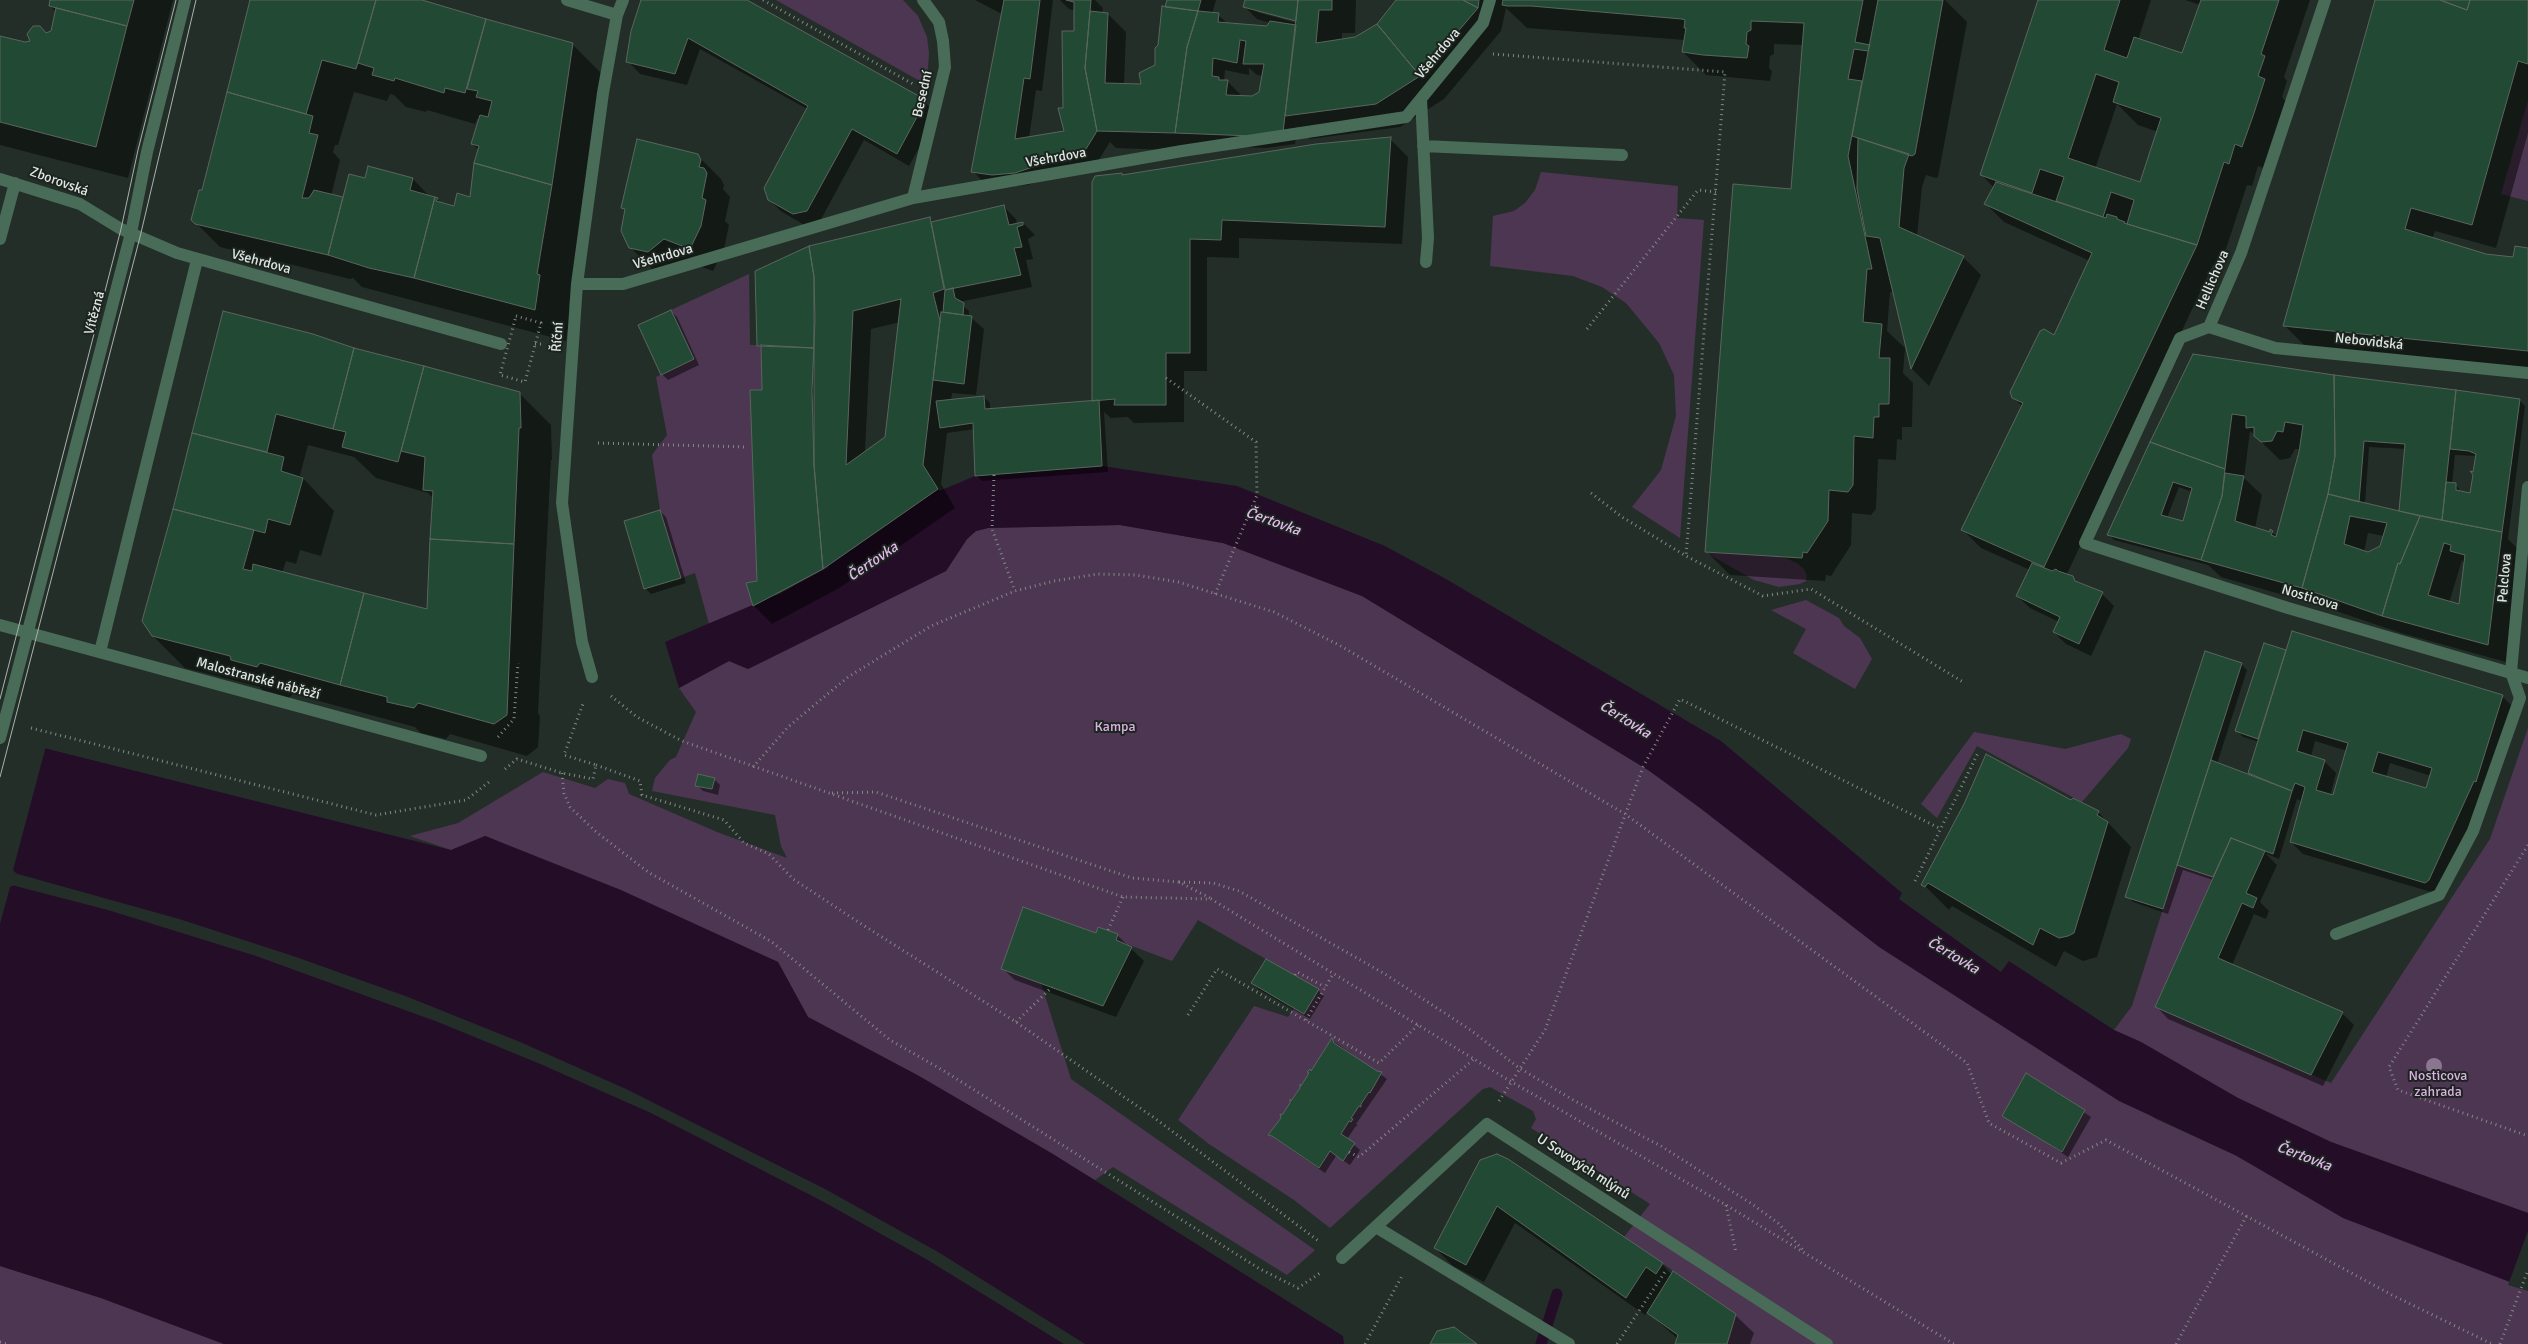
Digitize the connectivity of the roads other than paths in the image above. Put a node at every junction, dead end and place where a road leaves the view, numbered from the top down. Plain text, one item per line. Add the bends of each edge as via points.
1 (186, 0) edge
2 (567, 0) edge
3 (623, 0) edge
4 (923, 0) edge
5 (1490, 0) edge
6 (2325, 0) edge
7 (617, 15) junction
8 (1421, 99) junction
9 (1423, 146) junction
10 (1622, 155) dead end
11 (0, 179) edge
12 (15, 183) junction
13 (913, 198) junction
14 (131, 234) junction
15 (0, 239) edge
16 (197, 260) junction
17 (1426, 262) dead end
18 (577, 284) junction
19 (2209, 327) junction
20 (502, 344) dead end
21 (2528, 373) edge
22 (2528, 487) edge
23 (2085, 543) joint
24 (0, 626) edge
25 (27, 632) junction
26 (100, 652) junction
27 (2511, 672) junction
28 (592, 677) road end
29 (2528, 678) edge
30 (0, 738) edge
31 (481, 756) dead end
32 (2336, 934) dead end
33 (1376, 1227) junction
34 (1342, 1258) road end
35 (1569, 1344) edge
36 (1828, 1344) edge

1 - 14 street, Vítězná via 147,152
2 - 7 street
3 - 7 street, Říční
4 - 13 street, Besední via 939,22 944,67
5 - 8 street, Všehrdova via 1483,23
6 - 19 street, Hellichova via 2240,253
7 - 18 street, Říční
8 - 9 street
8 - 13 street, Všehrdova via 1406,117 1182,151
9 - 10 street
9 - 17 street via 1428,238
11 - 12 street, Zborovská
12 - 14 street, Zborovská via 80,204
12 - 15 street
13 - 18 street, Všehrdova via 623,284
14 - 16 street, Všehrdova
14 - 25 street, Vítězná
16 - 20 street, Všehrdova
16 - 26 street
18 - 28 street, Říční via 562,503 582,642
19 - 21 street, Nebovidská via 2275,348
19 - 23 street, Hellichova via 2180,338
22 - 27 street, Pelclova
23 - 27 street, Nosticova via 2288,608
24 - 25 street, Malostranské nábřeží
25 - 26 street, Malostranské nábřeží
25 - 30 street, Vítězná, bridge
26 - 31 street, Malostranské nábřeží
27 - 29 street, Nosticova
27 - 32 street via 2520,698 2473,831 2439,895
33 - 34 street, U Sovových mlýnů
33 - 35 street
33 - 36 street, U Sovových mlýnů via 1487,1124

